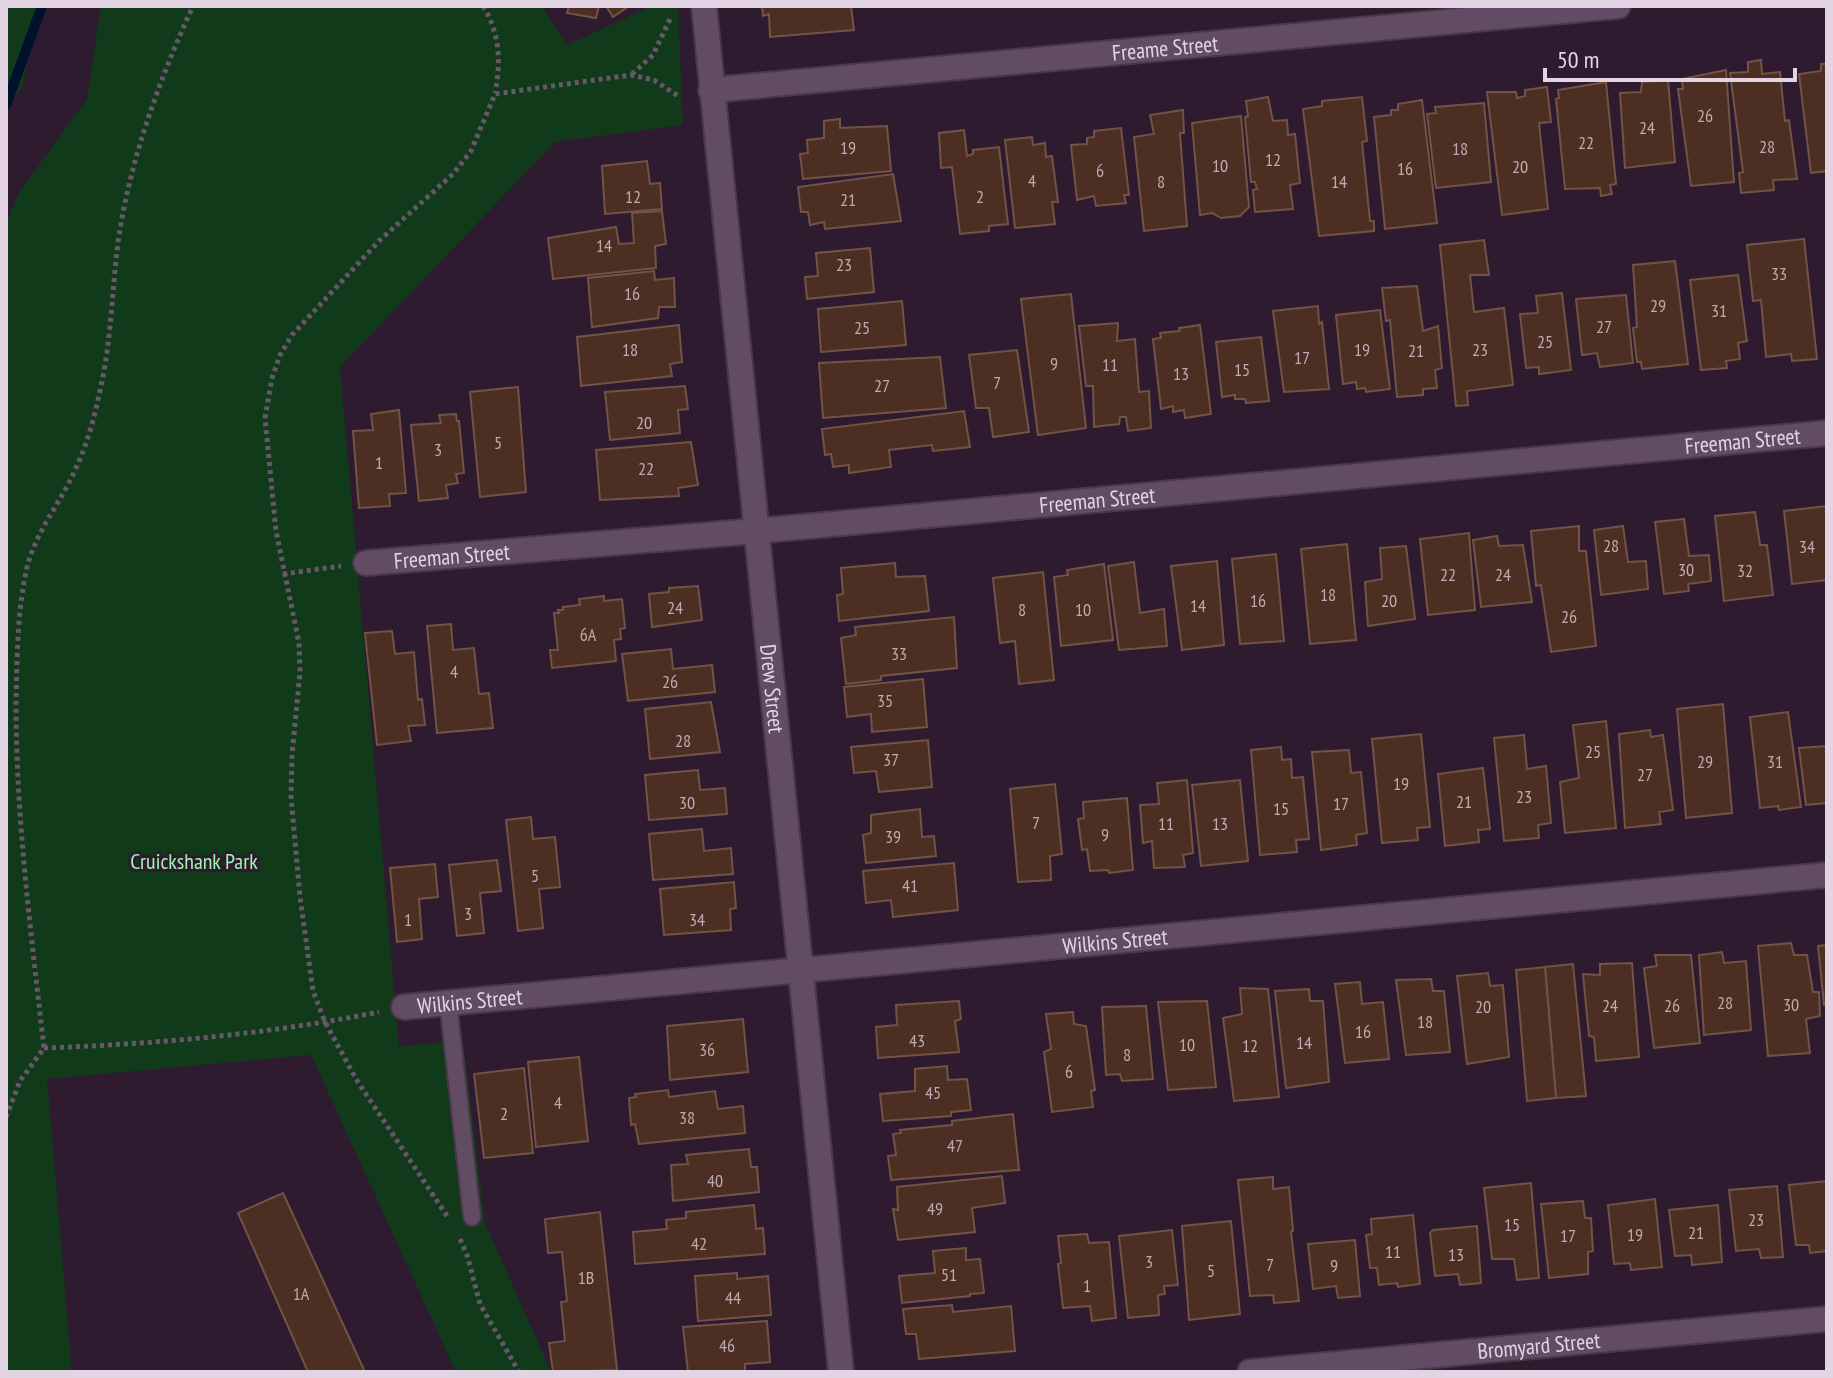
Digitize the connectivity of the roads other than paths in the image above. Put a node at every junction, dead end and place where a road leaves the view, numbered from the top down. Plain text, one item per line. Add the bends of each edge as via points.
1 (704, 6) edge
2 (1618, 6) edge
3 (711, 90) junction
4 (1827, 433) edge
5 (756, 531) junction
6 (366, 563) road end
7 (1827, 875) edge
8 (801, 971) junction
9 (448, 1002) junction
10 (404, 1007) road end
11 (472, 1217) dead end
12 (1827, 1319) edge
13 (841, 1372) edge
14 (1250, 1372) edge

1 - 3 street, Drew Street
2 - 3 street, Freame Street
3 - 5 street, Drew Street
4 - 5 street, Freeman Street
5 - 6 street, Freeman Street
5 - 8 street, Drew Street
7 - 8 street, Wilkins Street
8 - 9 street, Wilkins Street
8 - 13 street, Drew Street
9 - 10 street, Wilkins Street
9 - 11 lane
12 - 14 street, Bromyard Street

